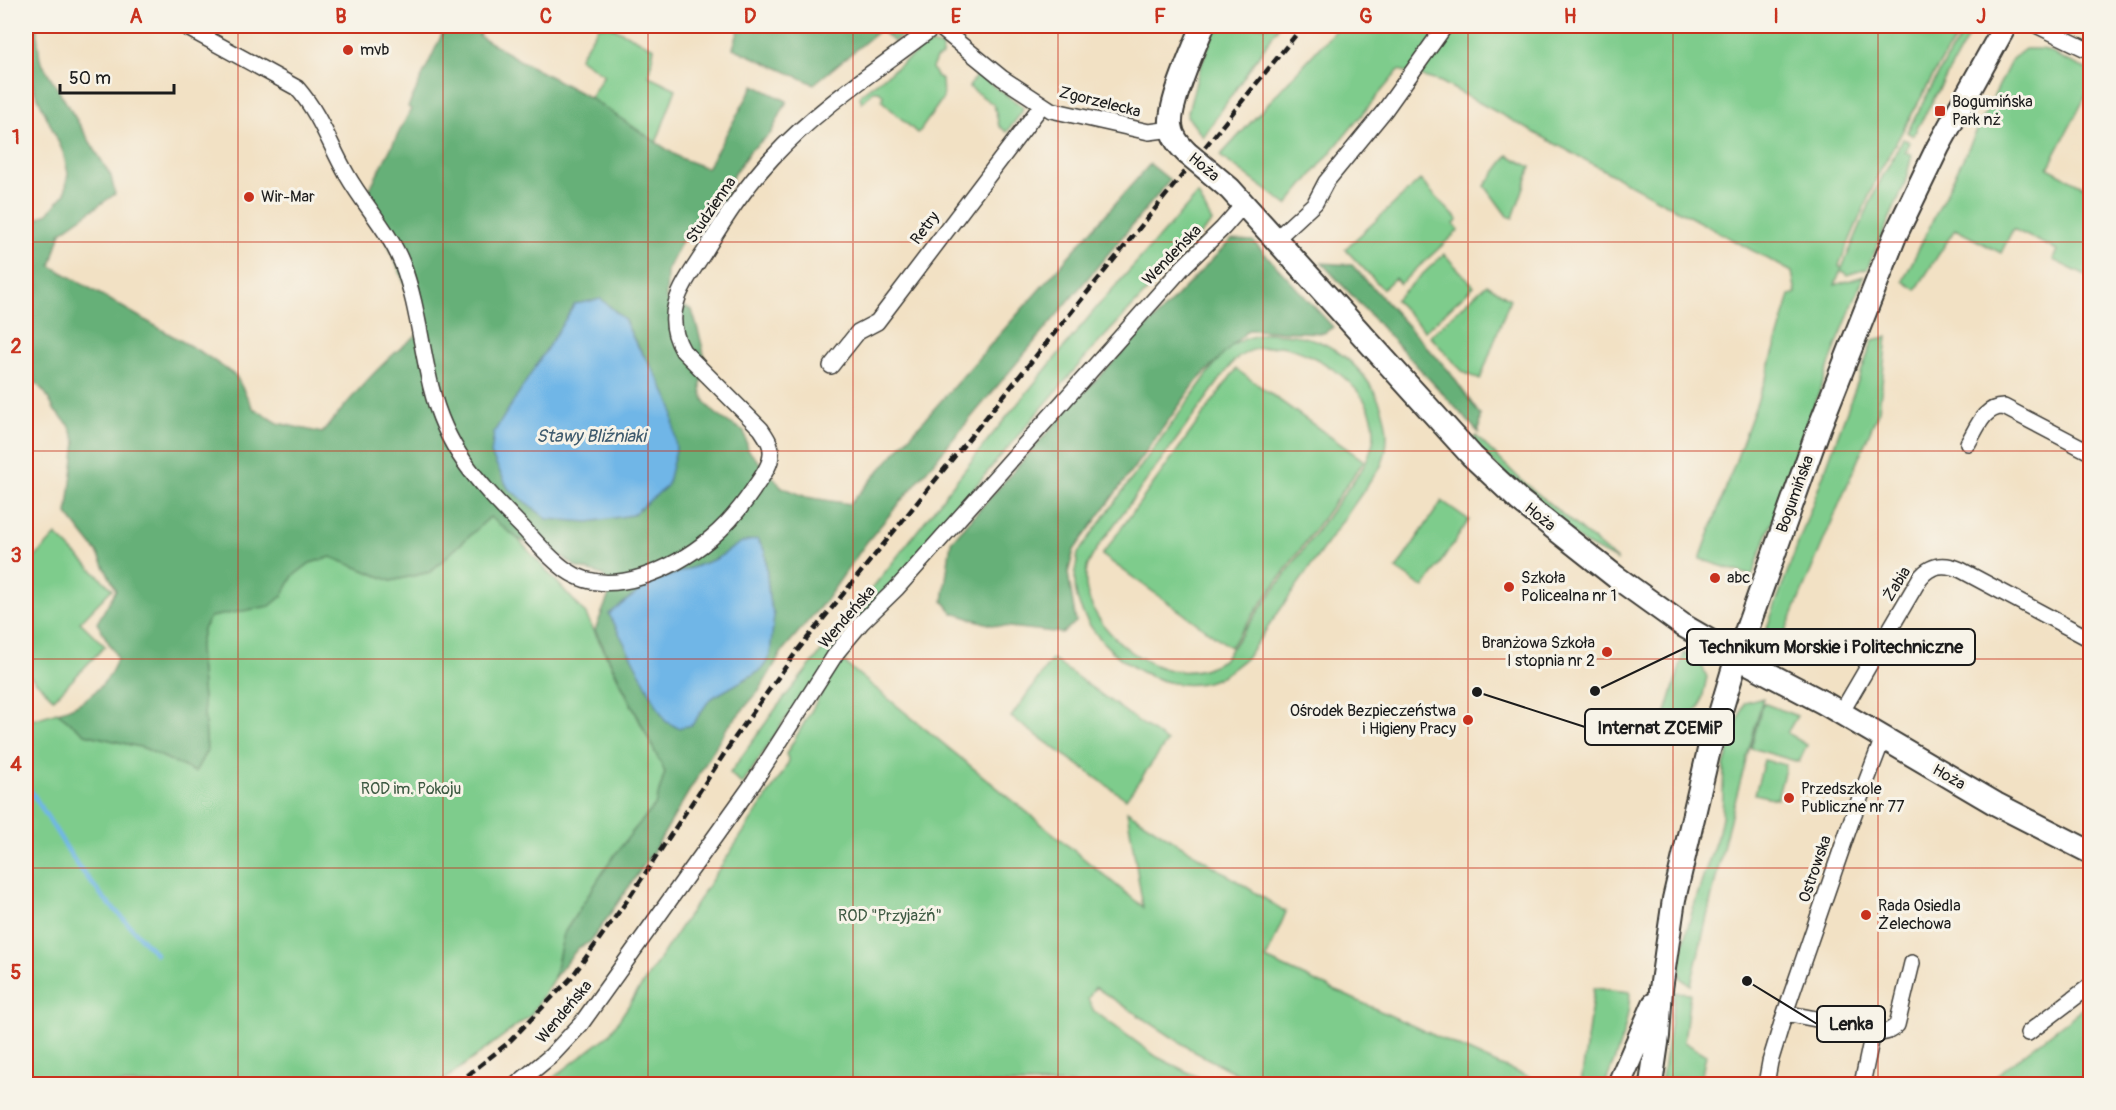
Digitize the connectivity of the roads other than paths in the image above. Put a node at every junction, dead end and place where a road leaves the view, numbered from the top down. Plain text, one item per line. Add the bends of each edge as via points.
1 (184, 26) edge
2 (937, 26) edge
3 (1203, 26) edge
4 (1445, 26) edge
5 (2006, 26) edge
6 (2038, 26) edge
7 (2091, 51) edge
8 (1042, 105) junction
9 (1172, 129) junction
10 (1244, 204) junction
11 (1276, 239) junction
12 (831, 366) dead end
13 (1968, 443) dead end
14 (2091, 452) edge
15 (2091, 639) edge
16 (1737, 657) junction
17 (1841, 713) junction
18 (1883, 738) junction
19 (2091, 852) edge
20 (1912, 963) dead end
21 (2091, 986) edge
22 (1661, 989) junction
23 (1785, 1013) junction
24 (1873, 1032) junction
25 (2028, 1033) dead end
26 (517, 1084) edge
27 (1619, 1084) edge
28 (1651, 1084) edge
29 (1767, 1084) edge
30 (1862, 1084) edge

1 - 2 street, Studzienna via 297,88 311,104 347,175 402,264 431,389 449,441 481,486 565,570 604,583 651,573 711,538 737,512 772,455 761,429 683,351 672,316 690,274 722,222 771,159 808,125
2 - 8 street, Zgorzelecka
3 - 9 street via 1173,104
4 - 11 street via 1385,110 1326,182 1315,203
5 - 16 street, Bogumińska via 1938,147 1895,236
6 - 7 street
8 - 9 street, Zgorzelecka via 1149,132
8 - 12 street, Retry via 877,322 858,332
9 - 10 street, Hoża, bridge via 1187,153
10 - 11 street, Hoża
10 - 26 street, Wendeńska via 837,652 754,782 581,1024
11 - 16 street, Hoża via 1472,456 1520,501 1653,606
13 - 14 street via 1988,411 2004,407
15 - 17 street, Żabia via 1961,570 1935,567 1920,578
16 - 17 street, Hoża
16 - 22 street, Bogumińska via 1691,820
17 - 18 street, Hoża
18 - 19 street, Hoża via 2008,810
18 - 23 street, Ostrowska
20 - 24 street via 1897,1025 1882,1034
21 - 25 street
22 - 27 street, Bogumińska
22 - 28 street, Bogumińska
23 - 24 street
23 - 29 street, Ostrowska
24 - 30 street

